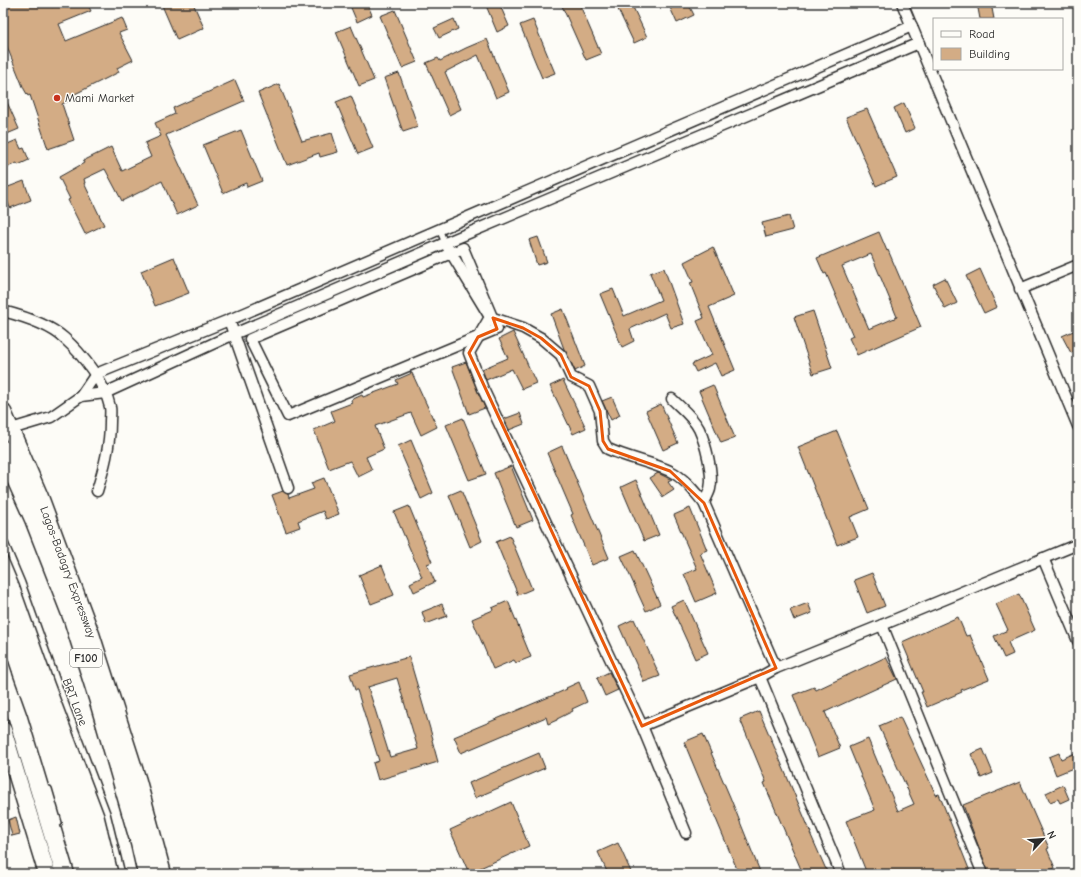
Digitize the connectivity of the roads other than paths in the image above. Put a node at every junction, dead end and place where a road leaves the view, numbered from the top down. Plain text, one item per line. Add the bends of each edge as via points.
1 (902, 3) edge
2 (912, 26) junction
3 (919, 43) junction
4 (439, 229) junction
5 (445, 243) junction
6 (1078, 265) edge
7 (1020, 290) junction
8 (3, 311) edge
9 (490, 317) junction
10 (229, 320) junction
11 (234, 334) junction
12 (250, 340) joint
13 (96, 374) junction
14 (105, 393) junction
15 (81, 396) junction
16 (672, 399) dead end
17 (3, 412) edge
18 (1078, 426) edge
19 (11, 429) junction
20 (3, 450) edge
21 (288, 488) dead end
22 (97, 491) dead end
23 (704, 503) junction
24 (3, 538) edge
25 (1078, 544) edge
26 (1043, 558) junction
27 (882, 625) junction
28 (1078, 640) edge
29 (3, 656) edge
30 (776, 668) junction
31 (7, 676) edge
32 (760, 677) junction
33 (642, 726) junction
34 (3, 730) edge
35 (46, 782) dead end
36 (62, 832) dead end
37 (686, 833) dead end
38 (47, 874) edge
39 (65, 874) edge
40 (122, 874) edge
41 (147, 874) edge
42 (163, 874) edge
43 (841, 874) edge
44 (983, 874) edge

1 - 2 street
2 - 3 street
2 - 4 street
3 - 5 street
3 - 7 street
4 - 5 lane
4 - 10 street
5 - 9 street
5 - 11 street
6 - 7 street
7 - 18 street
8 - 13 street via 19,315 64,338
9 - 23 street via 523,328 541,338 561,355 571,377 590,386 600,411 603,441 608,449 670,471
9 - 33 street via 469,353 483,390
10 - 11 street
10 - 13 street
11 - 14 street
11 - 21 street
12 - 12 street via 288,416 497,329 463,248
13 - 14 street
13 - 15 street
14 - 15 street
14 - 22 street via 110,407 110,436
15 - 19 street via 50,418
16 - 23 street via 699,428 710,464 710,488
17 - 19 main road, Lagos-Badagry Expressway
19 - 42 main road, Lagos-Badagry Expressway via 40,497 91,634 138,781
20 - 41 highway, Lagos-Badagry Expressway / F100 via 34,519 73,619
23 - 30 street
24 - 40 lane, BRT Lane via 107,813
25 - 26 street
26 - 27 street
26 - 28 street
27 - 30 street
27 - 44 street
29 - 31 lane
30 - 32 street
31 - 39 highway
32 - 33 street
32 - 43 street
33 - 37 street
34 - 38 main road
35 - 36 lane

